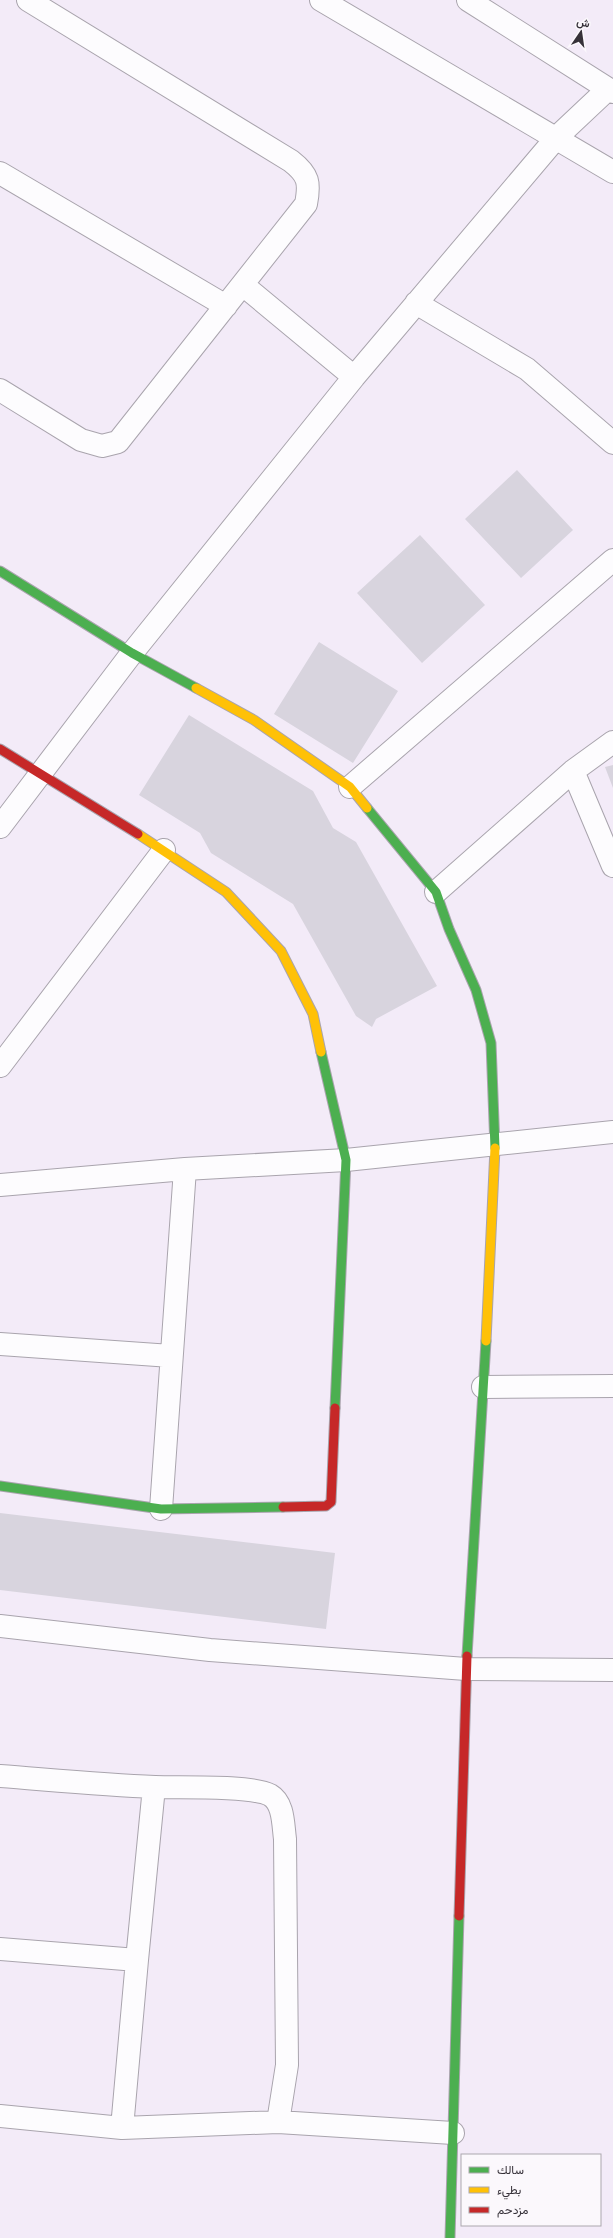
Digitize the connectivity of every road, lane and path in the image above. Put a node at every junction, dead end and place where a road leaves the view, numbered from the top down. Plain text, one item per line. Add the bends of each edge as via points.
1 (28, 0) edge
2 (321, 0) edge
3 (470, 1) edge
4 (610, 90) edge
5 (557, 137) junction
6 (613, 172) edge
7 (0, 173) edge
8 (243, 285) junction
9 (416, 303) junction
10 (226, 306) junction
11 (354, 377) junction
12 (0, 390) edge
13 (613, 443) edge
14 (613, 560) edge
15 (0, 571) edge
16 (132, 653) junction
17 (613, 742) edge
18 (0, 748) edge
19 (574, 771) junction
20 (41, 773) junction
21 (350, 787) junction
22 (0, 827) edge
23 (164, 850) junction
24 (613, 866) edge
25 (436, 892) junction
26 (0, 1066) edge
27 (613, 1132) edge
28 (495, 1144) junction
29 (346, 1160) junction
30 (185, 1169) junction
31 (0, 1185) edge
32 (0, 1344) edge
33 (171, 1356) junction
34 (613, 1386) edge
35 (483, 1387) junction
36 (0, 1486) edge
37 (161, 1509) junction
38 (0, 1626) edge
39 (466, 1669) junction
40 (613, 1670) edge
41 (0, 1776) edge
42 (154, 1787) junction
43 (0, 1949) edge
44 (137, 1960) junction
45 (0, 2116) edge
46 (278, 2122) junction
47 (122, 2128) junction
48 (453, 2133) junction
49 (450, 2238) edge

1 - 8 street via 302,170 310,186 306,204
2 - 5 street
3 - 4 street
4 - 5 street
5 - 6 street
5 - 9 street
7 - 10 street
8 - 10 street
8 - 11 street
9 - 11 street
9 - 13 street via 527,369
10 - 12 street via 118,442 102,446 81,440
11 - 16 street
14 - 21 street
15 - 16 street
16 - 20 street
16 - 21 street via 254,720
17 - 19 street
18 - 20 street
19 - 24 street
19 - 25 street
20 - 22 street
20 - 23 street
21 - 25 street
23 - 26 street
23 - 29 street via 226,892 281,951 313,1014
25 - 28 street via 476,990 491,1043
27 - 28 street
28 - 29 street
28 - 35 street
29 - 30 street
29 - 37 street via 331,1502 326,1506
30 - 31 street
30 - 33 street
32 - 33 street
33 - 37 street
34 - 35 street
35 - 39 street
36 - 37 street
38 - 39 street via 210,1650
39 - 40 street
39 - 48 street
41 - 42 street
42 - 44 street
42 - 46 street via 260,1791 278,1801 285,1839 287,2065
43 - 44 street
44 - 47 street
45 - 47 street
46 - 47 street
46 - 48 street
48 - 49 street

